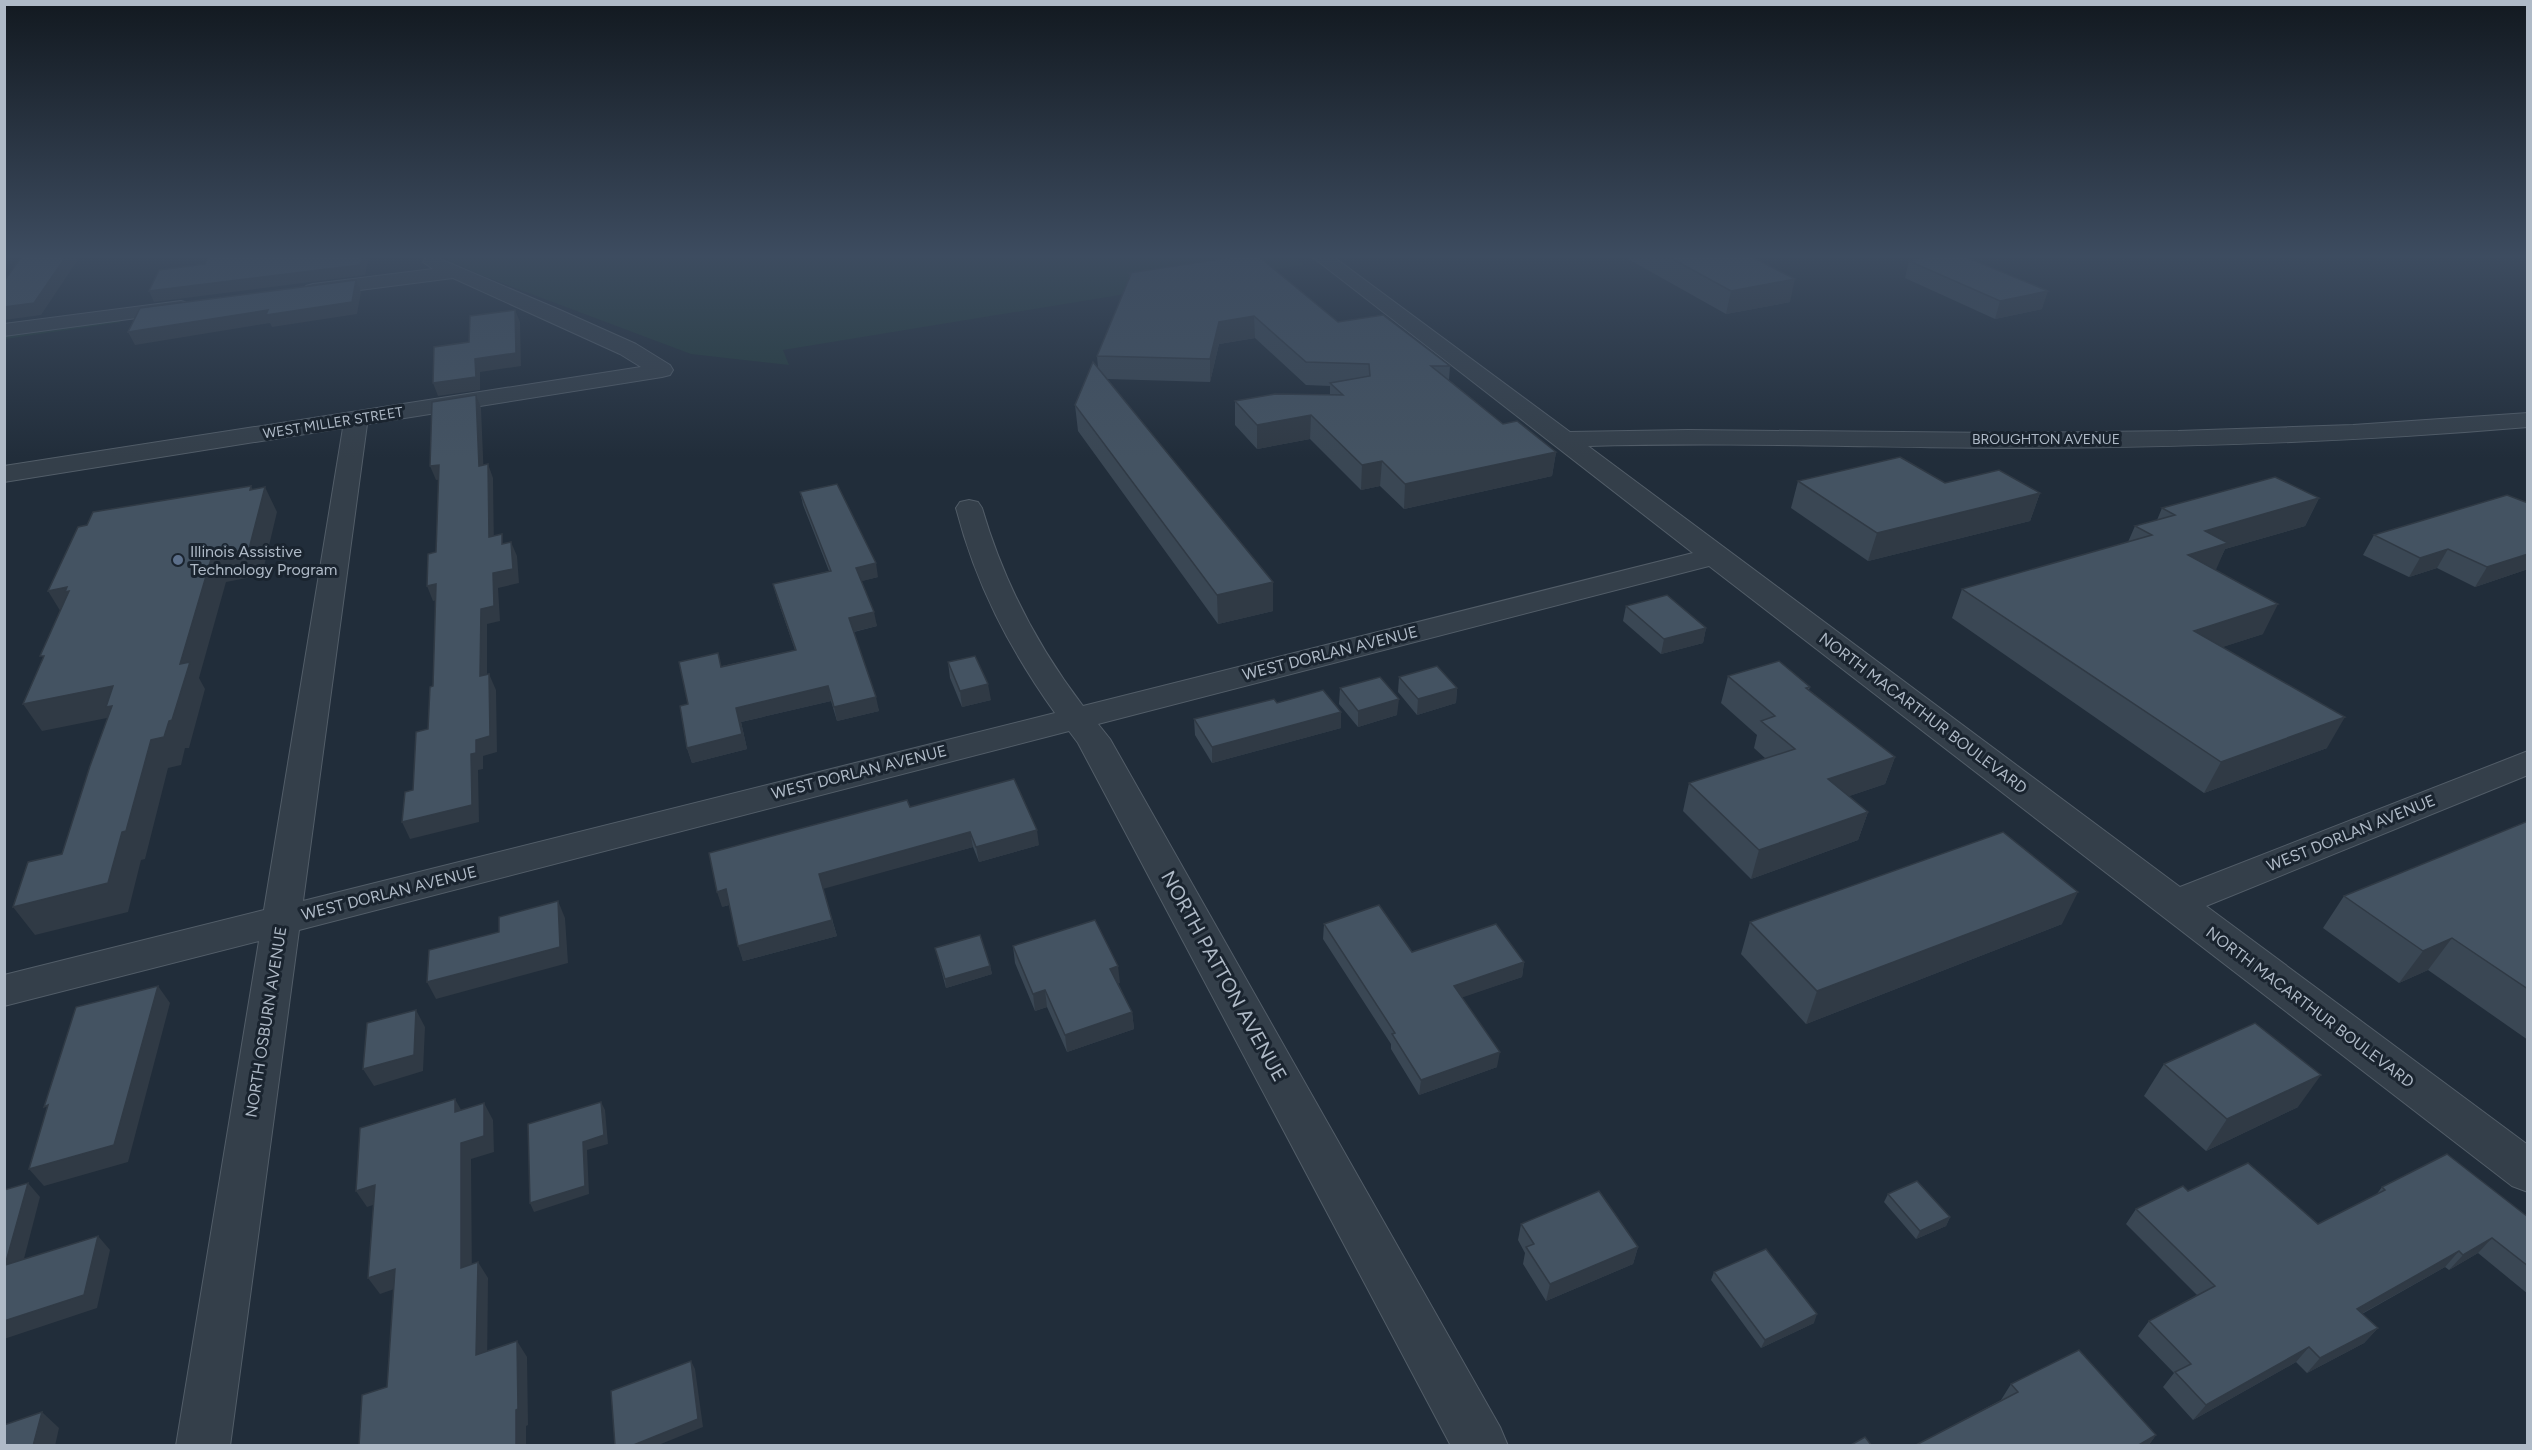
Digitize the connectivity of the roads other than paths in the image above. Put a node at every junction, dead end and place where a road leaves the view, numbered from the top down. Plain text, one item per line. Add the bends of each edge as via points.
1 (60, 323) edge
2 (572, 323) edge
3 (1408, 323) edge
4 (4, 330) edge
5 (356, 420) junction
6 (2528, 420) edge
7 (1563, 440) junction
8 (4, 474) edge
9 (969, 508) dead end
10 (1715, 556) junction
11 (1075, 717) junction
12 (2528, 762) edge
13 (2174, 904) junction
14 (282, 921) junction
15 (4, 991) edge
16 (2528, 1172) edge
17 (203, 1446) edge
18 (1481, 1446) edge

1 - 4 street
2 - 5 street, WEST MILLER STREET via 662,370
3 - 7 street, NORTH MACARTHUR BOULEVARD
5 - 8 street, WEST MILLER STREET
5 - 14 street, NORTH OSBURN AVENUE
6 - 7 street, BROUGHTON AVENUE via 2331,433 2062,441 1659,436
7 - 10 street, NORTH MACARTHUR BOULEVARD
9 - 11 street, NORTH PATTON AVENUE via 993,582 1038,663
10 - 11 street, WEST DORLAN AVENUE
10 - 13 street, NORTH MACARTHUR BOULEVARD
11 - 14 street, WEST DORLAN AVENUE
11 - 18 street, NORTH PATTON AVENUE via 1093,739
12 - 13 street, WEST DORLAN AVENUE
13 - 16 street, NORTH MACARTHUR BOULEVARD
14 - 15 street, WEST DORLAN AVENUE
14 - 17 street, NORTH OSBURN AVENUE

